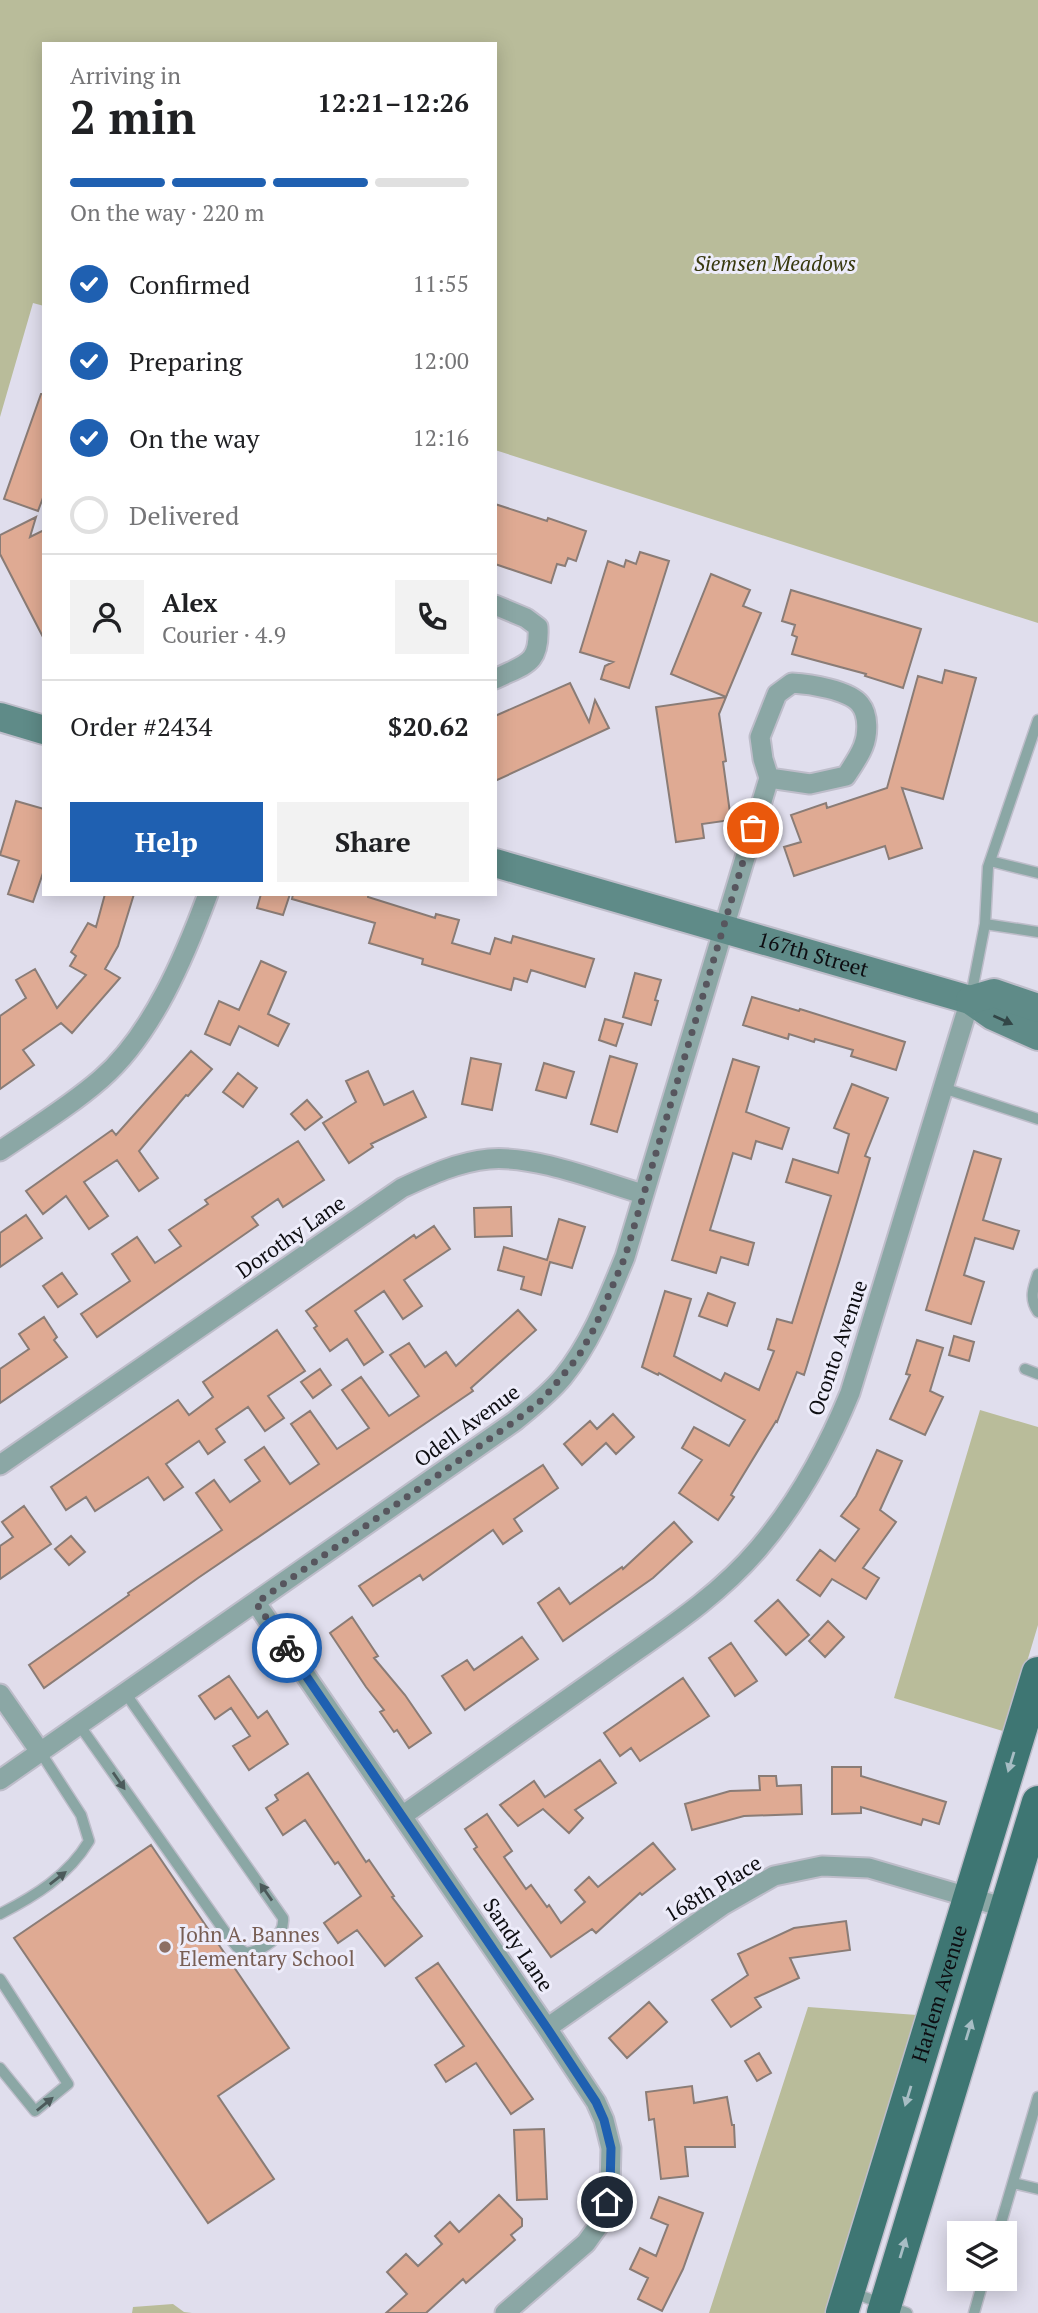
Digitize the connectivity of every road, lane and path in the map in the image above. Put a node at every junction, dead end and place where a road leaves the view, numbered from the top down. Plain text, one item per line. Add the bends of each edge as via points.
1 (497, 606) edge
2 (497, 678) edge
3 (0, 717) edge
4 (1038, 720) edge
5 (42, 729) edge
6 (769, 778) junction
7 (990, 861) junction
8 (497, 864) edge
9 (1038, 873) edge
10 (207, 896) edge
11 (985, 924) junction
12 (723, 928) junction
13 (1038, 932) edge
14 (970, 1000) junction
15 (1038, 1008) edge
16 (1038, 1036) edge
17 (943, 1087) junction
18 (1038, 1119) edge
19 (0, 1151) edge
20 (643, 1194) junction
21 (1037, 1278) edge
22 (1035, 1292) edge
23 (1038, 1312) edge
24 (1025, 1369) dead end
25 (1038, 1374) edge
26 (0, 1465) edge
27 (256, 1603) junction
28 (1036, 1689) edge
29 (0, 1694) edge
30 (126, 1694) junction
31 (80, 1726) junction
32 (41, 1753) junction
33 (0, 1780) edge
34 (1038, 1802) edge
35 (402, 1816) junction
36 (968, 1897) junction
37 (1006, 1908) junction
38 (0, 1914) edge
39 (0, 1979) edge
40 (547, 2028) junction
41 (0, 2068) edge
42 (1038, 2097) edge
43 (1013, 2183) junction
44 (1038, 2189) edge
45 (1002, 2221) edge
46 (980, 2291) edge
47 (845, 2302) edge
48 (892, 2310) edge
49 (505, 2313) edge
50 (974, 2313) edge

1 - 2 street via 538,628 539,646 533,660
3 - 5 street
4 - 7 lane
6 - 6 street via 760,737 777,694 792,684 810,684 836,690 860,704 868,723 863,747 846,776 810,784
6 - 12 street, Odell Avenue
7 - 9 lane
7 - 11 lane
8 - 12 street, 167th Street
10 - 19 street via 149,1022 129,1051 93,1086
11 - 13 lane
11 - 14 lane
12 - 14 street, 167th Street
12 - 20 street, Odell Avenue
14 - 15 street, 167th Street via 994,993
14 -> 16 street, 167th Street
14 - 17 street, Oconto Avenue
17 - 18 lane
17 - 35 street, Oconto Avenue via 850,1393 814,1470 779,1523 733,1577 687,1615
20 - 26 street, Dorothy Lane via 523,1161 491,1159 433,1174 402,1188
20 - 27 street, Odell Avenue via 625,1257 595,1327 578,1357 543,1399
21 - 22 lane
22 - 23 lane
24 - 25 lane
27 - 30 street, Odell Avenue
27 - 35 street, Sandy Lane
28 -> 36 main road, Harlem Avenue
29 - 32 street
30 - 31 street, Odell Avenue
31 -> 30 lane via 233,1941 246,1953 256,1951 280,1934 282,1918
31 - 32 street, Odell Avenue
32 - 33 street, Odell Avenue
38 -> 32 lane via 66,1872 89,1841 80,1815
34 - 37 main road, Harlem Avenue
35 - 40 street, Sandy Lane
36 - 37 street, 168th Place
36 - 40 street, 168th Place via 869,1868 822,1866 774,1876 723,1905
36 -> 47 main road, Harlem Avenue
48 -> 37 main road, Harlem Avenue
41 -> 39 lane via 35,2111 68,2084
40 - 49 street, Sandy Lane via 604,2120 611,2148 610,2187 604,2218 586,2243
42 - 43 lane
43 - 44 lane
43 - 45 lane
46 - 50 lane
47 - 48 lane

